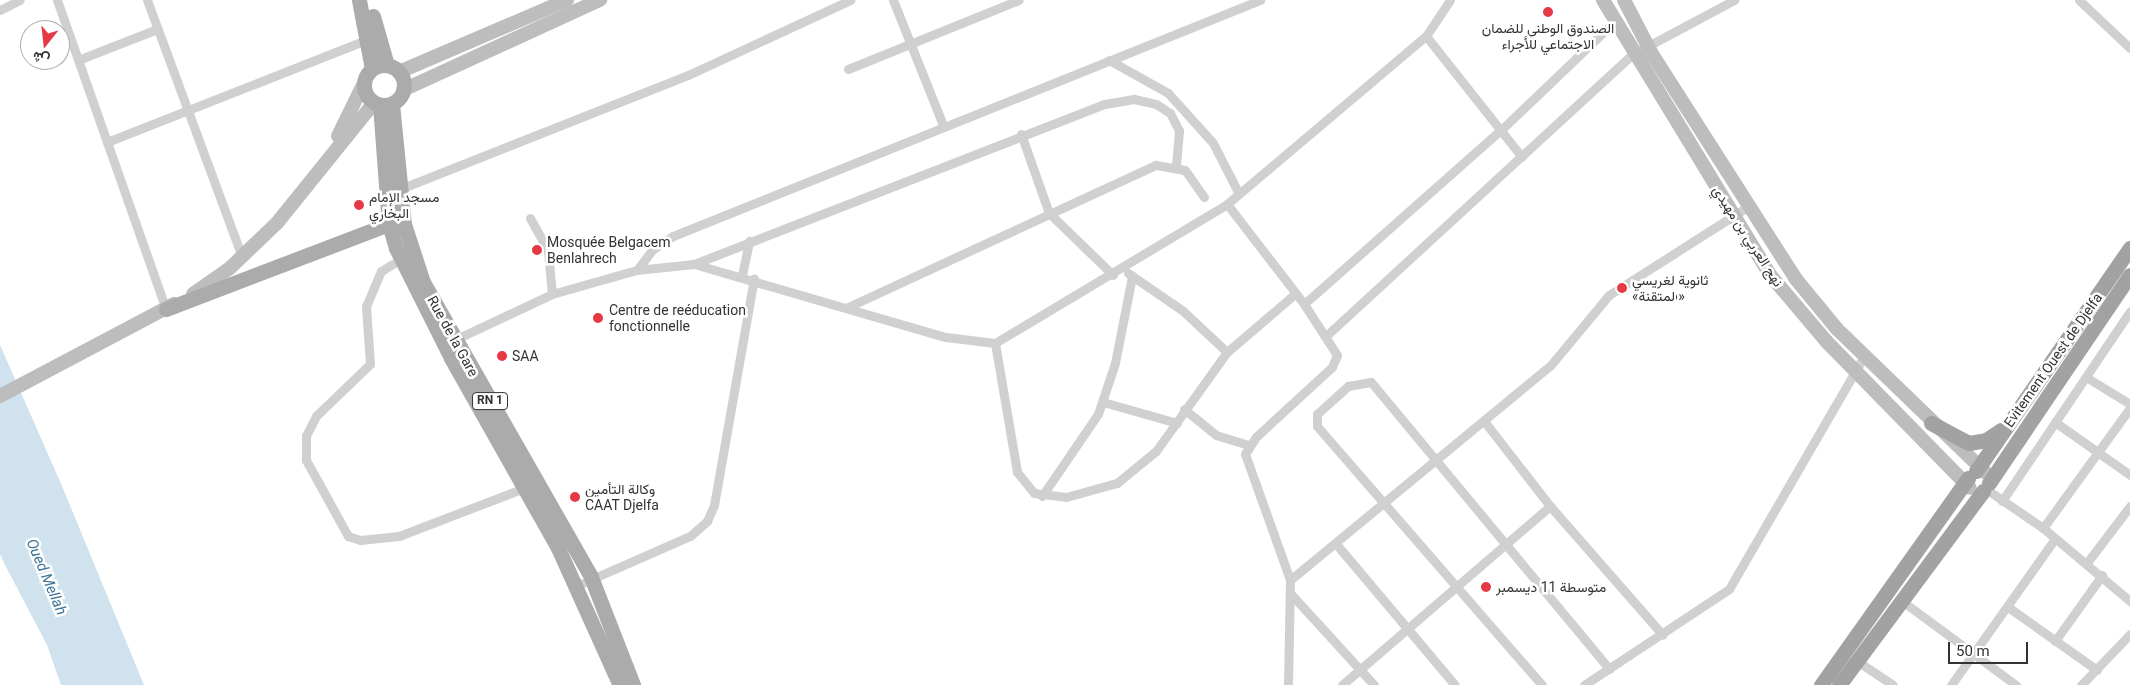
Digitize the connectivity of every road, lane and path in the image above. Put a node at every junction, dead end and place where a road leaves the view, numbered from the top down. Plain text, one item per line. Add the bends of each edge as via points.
1 (20, 0) edge
2 (57, 0) edge
3 (147, 0) edge
4 (359, 0) edge
5 (368, 0) edge
6 (567, 0) edge
7 (600, 0) edge
8 (850, 0) edge
9 (893, 0) edge
10 (1019, 0) edge
11 (1260, 0) edge
12 (1450, 0) edge
13 (1603, 0) edge
14 (1624, 0) edge
15 (1734, 0) edge
16 (2079, 0) edge
17 (0, 10) edge
18 (1615, 21) junction
19 (157, 29) junction
20 (1426, 36) junction
21 (368, 39) junction
22 (909, 43) junction
23 (1647, 43) junction
24 (2130, 48) edge
25 (1633, 54) junction
26 (78, 60) junction
27 (1109, 60) junction
28 (386, 68) junction
29 (848, 69) dead end
30 (364, 83) junction
31 (404, 90) junction
32 (382, 104) junction
33 (188, 111) junction
34 (943, 125) junction
35 (1501, 130) junction
36 (1021, 134) junction
37 (107, 142) junction
38 (331, 154) junction
39 (1522, 157) junction
40 (1176, 165) junction
41 (1734, 186) junction
42 (400, 189) junction
43 (1239, 194) junction
44 (1719, 194) junction
45 (1204, 197) dead end
46 (1227, 204) junction
47 (1747, 207) junction
48 (1049, 213) junction
49 (1732, 216) junction
50 (530, 218) dead end
51 (388, 224) junction
52 (749, 241) junction
53 (2130, 248) edge
54 (242, 257) junction
55 (401, 259) junction
56 (694, 264) junction
57 (1122, 269) junction
58 (637, 270) junction
59 (742, 275) junction
60 (1113, 275) junction
61 (2130, 275) edge
62 (1132, 276) junction
63 (754, 279) junction
64 (552, 294) junction
65 (1295, 294) junction
66 (1304, 304) junction
67 (848, 307) junction
68 (166, 309) junction
69 (2130, 311) edge
70 (1327, 335) junction
71 (995, 343) junction
72 (450, 344) junction
73 (1227, 352) junction
74 (1864, 356) junction
75 (1855, 370) junction
76 (2086, 377) junction
77 (0, 396) edge
78 (1103, 402) junction
79 (2130, 404) edge
80 (2130, 408) edge
81 (1184, 409) junction
82 (2012, 420) junction
83 (1484, 421) junction
84 (1177, 422) junction
85 (2055, 422) junction
86 (1931, 423) junction
87 (1249, 445) junction
88 (2097, 450) junction
89 (1437, 460) junction
90 (2130, 475) edge
91 (1978, 480) junction
92 (524, 488) junction
93 (1042, 496) junction
94 (2002, 501) junction
95 (1386, 503) junction
96 (1550, 506) junction
97 (2130, 506) edge
98 (2043, 528) junction
99 (2054, 540) junction
100 (1506, 544) junction
101 (1337, 545) junction
102 (2086, 564) junction
103 (2102, 575) junction
104 (591, 577) junction
105 (1290, 580) junction
106 (576, 586) junction
107 (1454, 588) junction
108 (1290, 593) junction
109 (2126, 594) edge
110 (1902, 601) junction
111 (2130, 601) edge
112 (2008, 607) junction
113 (1408, 627) junction
114 (2130, 634) edge
115 (1663, 635) junction
116 (2055, 641) junction
117 (1975, 654) junction
118 (1857, 661) junction
119 (1361, 668) junction
120 (1609, 669) junction
121 (2097, 670) junction
122 (620, 685) edge
123 (633, 685) edge
124 (1288, 685) edge
125 (1342, 685) edge
126 (1374, 685) edge
127 (1455, 685) edge
128 (1542, 685) edge
129 (1584, 685) edge
130 (1821, 685) edge
131 (1839, 685) edge
132 (1893, 685) edge
133 (1951, 685) edge
134 (2016, 685) edge
135 (2081, 685) edge

1 - 17 street
2 - 26 street
3 - 19 street
4 - 21 main road
5 - 28 main road
6 - 28 main road
7 - 31 main road
8 - 42 street via 688,75
9 - 22 street
10 - 22 street
11 - 27 street
12 - 20 street
13 - 18 main road, نهج العربي بن مهيدي
14 - 23 main road, نهج العربي بن مهيدي
15 - 23 street
16 - 24 street
18 - 25 main road, نهج العربي بن مهيدي
18 - 35 street
19 - 26 street
19 - 33 street
20 - 35 street
20 - 43 street
21 - 28 main road
21 - 33 street
22 - 29 street
22 - 34 street
23 - 25 street
23 - 41 main road, نهج العربي بن مهيدي
25 - 39 street
25 - 44 main road, نهج العربي بن مهيدي
26 - 37 street
27 - 34 street
27 - 43 street via 1168,93 1213,143
28 - 30 main road
28 - 31 main road
30 - 32 main road via 366,94
30 - 38 main road
31 - 32 main road
32 - 38 main road
32 - 42 main road, Rue de la Gare / RN 1
32 - 51 main road, Rue de la Gare / RN 1
33 - 37 street
33 - 54 street
34 - 58 street via 673,236 652,250
35 - 39 street
35 - 66 street
36 - 40 street via 1105,104 1134,99 1156,104 1170,113 1179,131
36 - 48 street
36 - 52 street
37 - 68 street
38 - 54 main road via 277,223
39 - 70 street
40 - 45 street
40 - 48 street via 1156,165
41 - 44 main road
41 - 47 main road, نهج العربي بن مهيدي
42 - 72 main road, Rue de la Gare / RN 1 via 411,250
43 - 46 street
44 - 49 main road, نهج العربي بن مهيدي
46 - 57 street
46 - 65 street
47 - 49 street
47 - 74 main road, نهج العربي بن مهيدي via 1796,278
48 - 60 street
48 - 67 street
49 - 75 main road, نهج العربي بن مهيدي via 1771,276
49 - 83 street via 1609,295 1593,310 1566,351
50 - 64 street via 548,251
51 - 55 main road, Rue de la Gare / RN 1
51 - 68 main road
52 - 56 street
52 - 59 street
53 - 82 highway, Evitement Ouest de Djelfa
54 - 68 main road via 205,288
55 - 72 main road, Rue de la Gare / RN 1
55 - 92 street via 381,271 366,306 370,364 316,416 306,436 306,460 348,536 360,540 399,536
56 - 58 street
56 - 59 street
57 - 60 street
57 - 62 street
58 - 64 street
59 - 63 street
60 - 71 street
61 - 91 highway, Evitement Ouest de Djelfa
62 - 73 street via 1183,311
62 - 78 street
63 - 67 street
63 - 104 street via 714,505 707,521 690,536
64 - 72 street
65 - 66 street
65 - 73 street
66 - 70 street
67 - 71 street via 946,337
68 - 77 main road
69 - 76 street
70 - 87 street via 1336,348 1332,367
71 - 93 street via 1017,472
72 - 92 main road, Rue de la Gare / RN 1
72 - 104 main road, Rue de la Gare / RN 1
73 - 81 street
74 - 75 street
74 - 86 main road, نهج العربي بن مهيدي
75 - 91 main road, نهج العربي بن مهيدي
75 - 115 street via 1729,588
76 - 79 street
76 - 85 street
78 - 84 street
78 - 93 street
80 - 88 street
81 - 84 street
81 - 87 street via 1216,435
82 - 86 highway via 1986,440 1969,443
82 - 91 highway, Evitement Ouest de Djelfa
83 - 89 street
83 - 96 street
84 - 93 street via 1156,451 1117,483 1066,497
85 - 88 street
85 - 94 street
86 - 91 main road, نهج العربي بن مهيدي
87 - 105 street via 1245,462
88 - 90 street
88 - 98 street
89 - 95 street
89 - 95 street via 1372,382 1348,386 1315,420
89 - 100 street
91 - 94 street
91 - 110 highway, Evitement Ouest de Djelfa
91 - 130 highway, Evitement Ouest de Djelfa
92 - 106 main road, Rue de la Gare / RN 1
94 - 98 street
95 - 101 street
95 - 107 street
96 - 100 street
96 - 115 street
97 - 102 street
98 - 99 street
99 - 102 street
99 - 112 street
100 - 107 street
100 - 120 street
101 - 105 street
101 - 113 street
102 - 103 street
103 - 109 street
103 - 116 street
104 - 106 street
104 - 123 main road, Rue de la Gare / RN 1
105 - 108 street
106 - 122 main road, Rue de la Gare / RN 1
107 - 113 street
107 - 128 street
108 - 119 street
108 - 124 street
109 - 111 street
110 - 117 street
110 - 118 highway, Evitement Ouest de Djelfa
112 - 116 street
112 - 117 street
113 - 119 street
113 - 127 street
114 - 121 street
115 - 120 street
116 - 121 street
117 - 133 street
117 - 134 street
118 - 131 highway, Evitement Ouest de Djelfa
118 - 132 street
119 - 125 street
119 - 126 street
120 - 129 street
121 - 135 street

